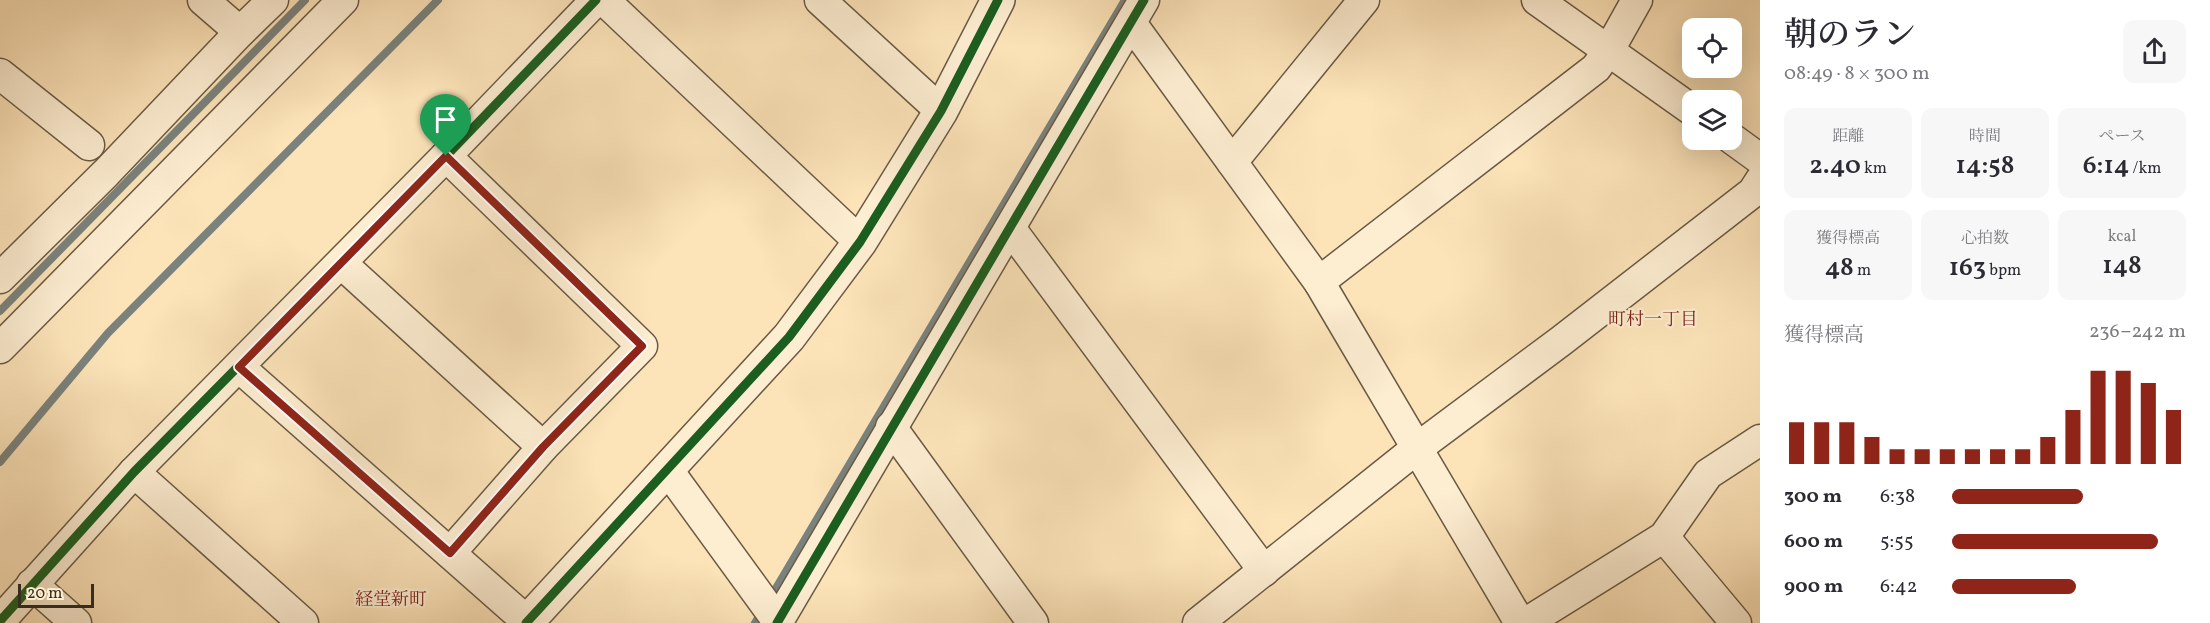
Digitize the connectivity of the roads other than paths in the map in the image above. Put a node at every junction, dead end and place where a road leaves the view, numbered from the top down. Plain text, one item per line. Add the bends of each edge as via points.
1 (203, 0) edge
2 (273, 0) edge
3 (343, 0) edge
4 (596, 0) edge
5 (604, 0) edge
6 (820, 0) edge
7 (998, 0) edge
8 (1364, 0) edge
9 (1538, 0) edge
10 (1637, 0) edge
11 (1138, 11) edge
12 (240, 32) junction
13 (1609, 50) junction
14 (0, 74) edge
15 (1682, 103) edge
16 (941, 111) junction
17 (89, 146) dead end
18 (1742, 146) edge
19 (446, 156) junction
20 (1760, 159) edge
21 (1232, 162) junction
22 (1760, 180) edge
23 (1010, 228) junction
24 (860, 242) junction
25 (341, 263) junction
26 (0, 278) edge
27 (1319, 282) junction
28 (0, 348) edge
29 (239, 367) junction
30 (891, 427) junction
31 (1760, 440) edge
32 (543, 447) junction
33 (1416, 449) junction
34 (667, 469) junction
35 (134, 472) junction
36 (1664, 537) junction
37 (450, 553) junction
38 (1264, 572) junction
39 (32, 584) junction
40 (0, 621) edge
41 (528, 622) edge
42 (778, 622) edge
43 (76, 623) edge
44 (303, 623) edge
45 (1033, 623) edge
46 (1198, 623) edge
47 (1520, 623) edge
48 (1526, 623) edge
49 (1736, 623) edge

1 - 12 street
2 - 12 street
3 - 28 street
4 - 19 street
5 - 24 street
6 - 16 street
7 - 16 street
8 - 21 street
9 - 13 street
10 - 13 street
11 - 21 street
11 - 23 street
12 - 26 street
13 - 15 street
13 - 27 street via 1596,68
14 - 17 street
16 - 24 street
18 - 20 street
19 - 25 street
19 - 32 street via 642,346
21 - 27 street
22 - 33 street via 1753,192
23 - 30 street
23 - 38 street
24 - 34 street via 789,337
25 - 29 street
25 - 32 street
27 - 33 street
29 - 35 street
29 - 37 street
30 - 42 street
30 - 45 street
31 - 36 street via 1708,474
32 - 37 street
33 - 38 street
33 - 47 street
34 - 41 street
34 - 42 street
35 - 39 street
35 - 44 street
36 - 48 street
36 - 49 street
37 - 41 street
38 - 46 street
39 - 40 street
39 - 43 street

